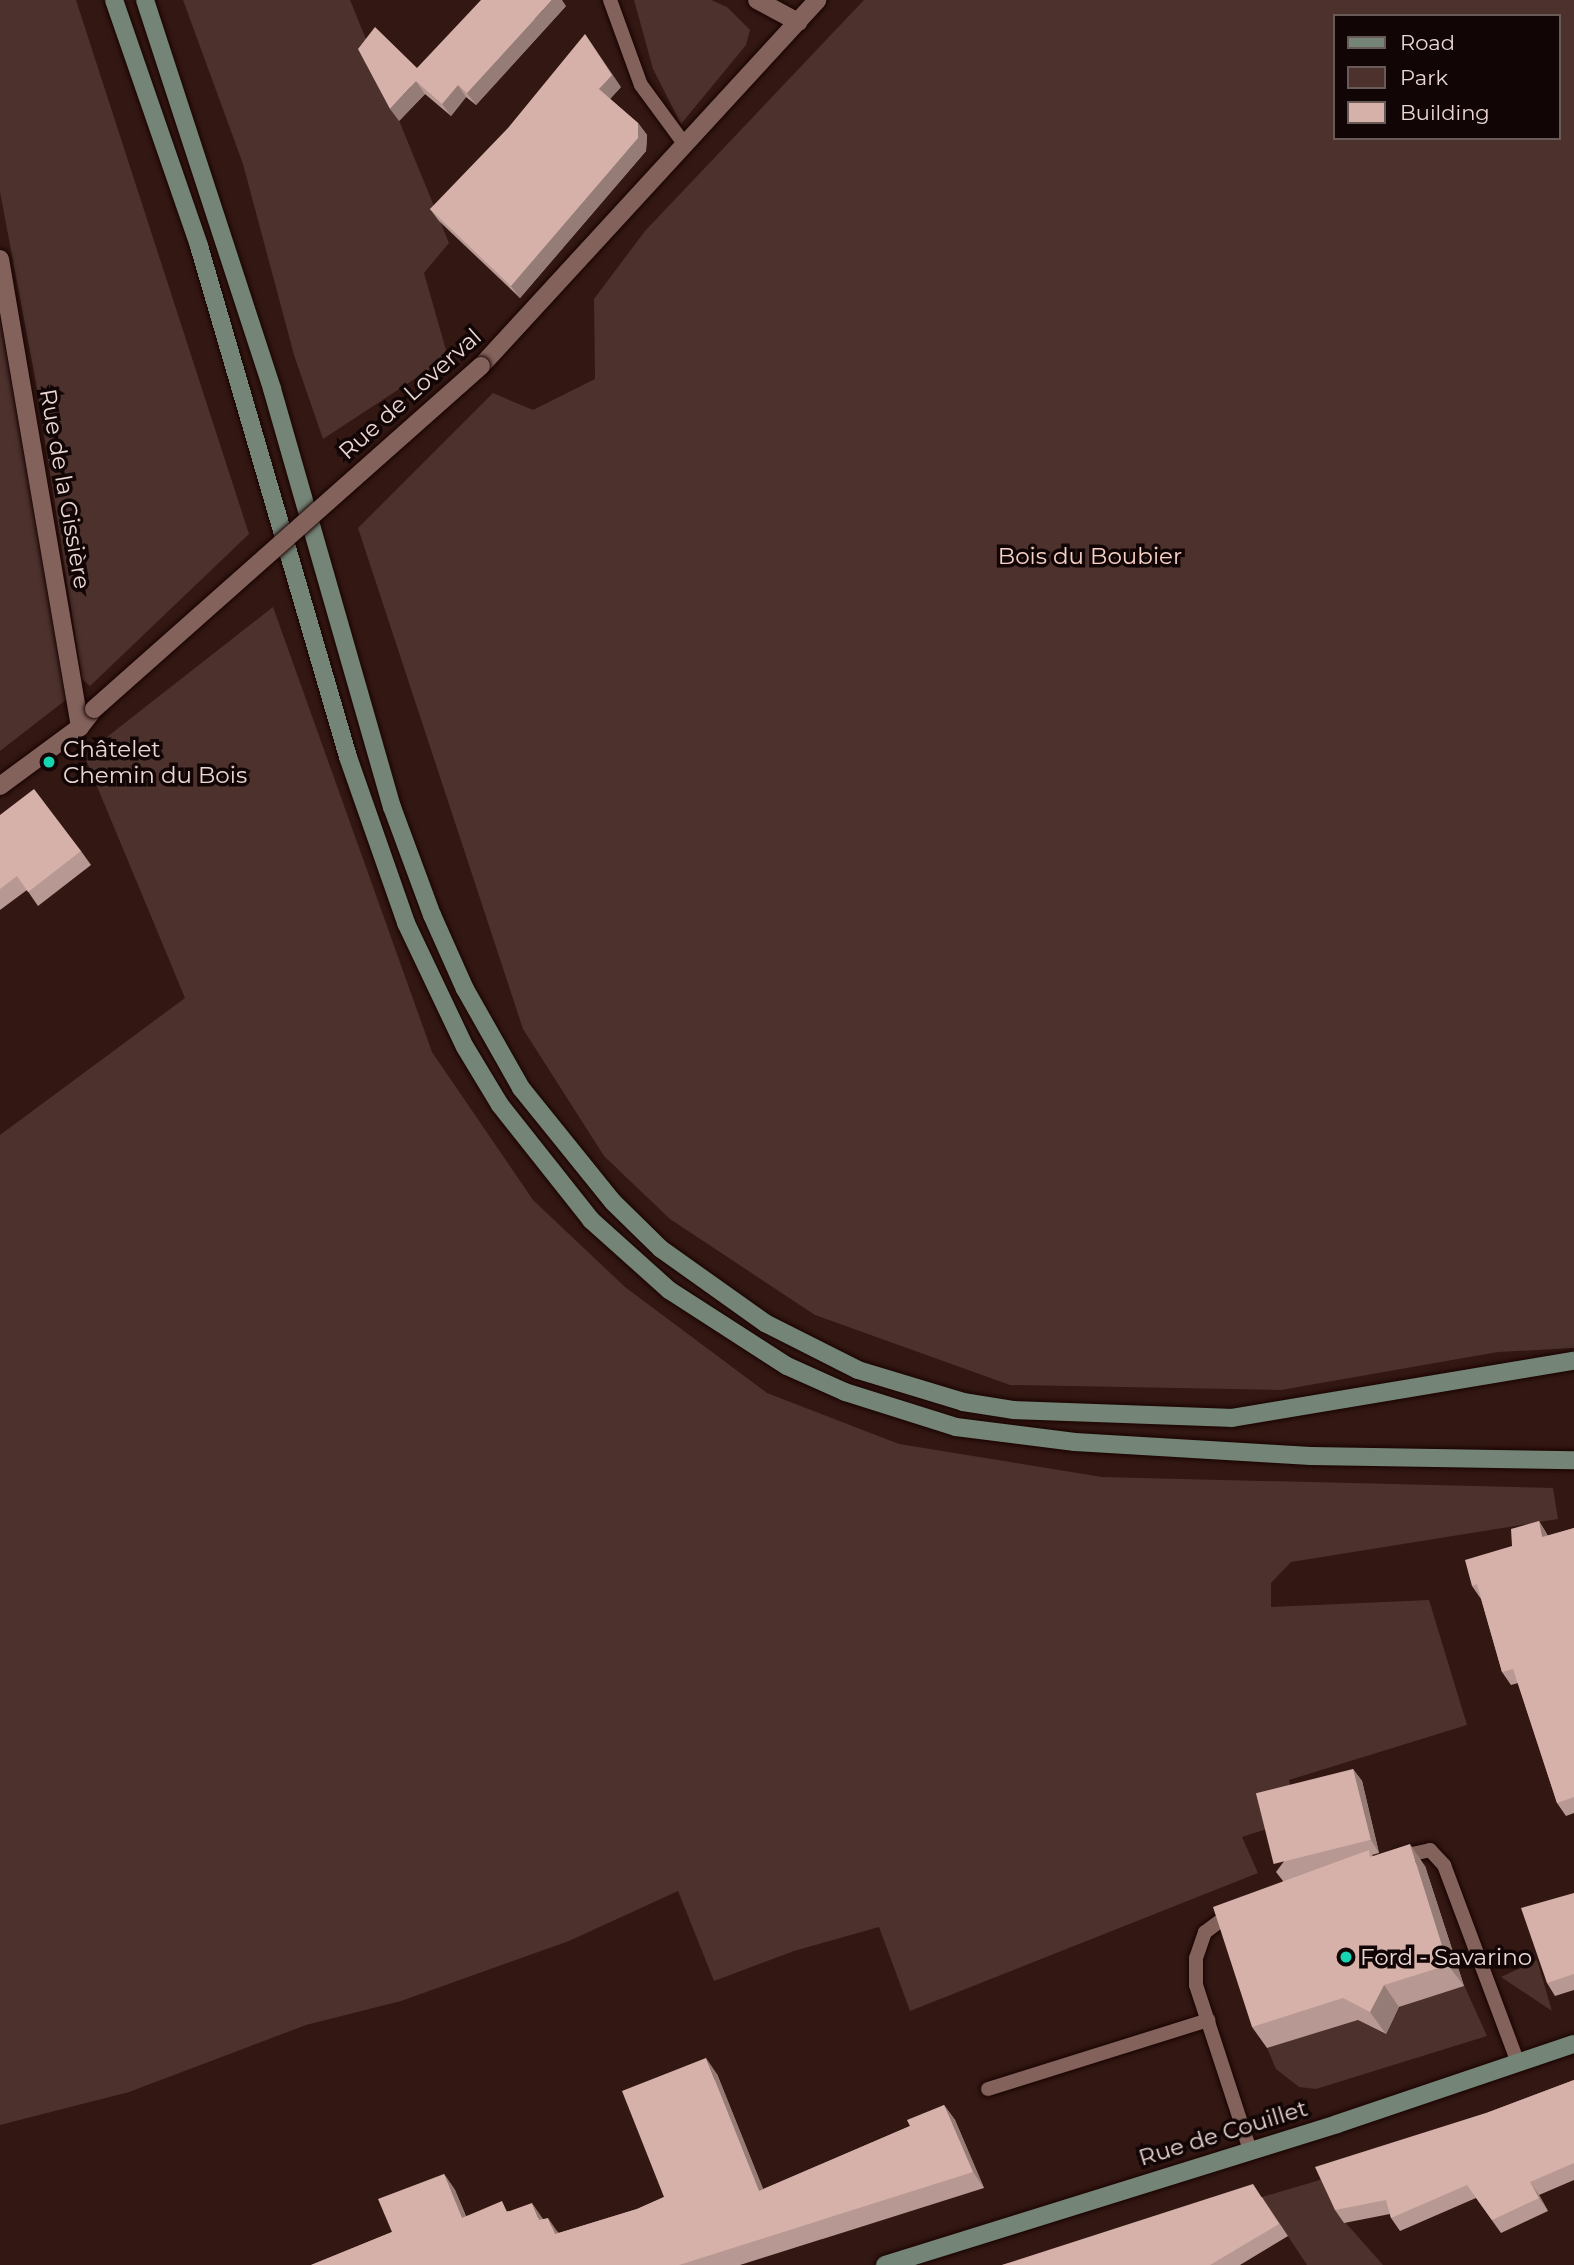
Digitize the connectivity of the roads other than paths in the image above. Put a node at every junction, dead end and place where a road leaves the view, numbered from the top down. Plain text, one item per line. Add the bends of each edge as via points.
1 (114, 0) edge
2 (145, 0) edge
3 (610, 0) edge
4 (757, 0) edge
5 (817, 0) edge
6 (798, 22) junction
7 (685, 145) junction
8 (0, 259) edge
9 (80, 727) junction
10 (0, 786) edge
11 (1574, 1361) edge
12 (1574, 1460) edge
13 (1379, 1863) edge
14 (1243, 1908) edge
15 (1208, 2020) junction
16 (1574, 2043) edge
17 (1518, 2063) junction
18 (988, 2090) dead end
19 (1250, 2150) junction
20 (885, 2265) edge

1 - 12 main road via 199,246 348,757 406,923 454,1027 500,1105 591,1220 669,1290 787,1366 845,1392 956,1427 1074,1443 1311,1456
2 - 11 main road via 272,389 392,807 432,915 465,989 521,1088 589,1174 661,1249 765,1323 858,1370 963,1402 1014,1410 1231,1418
3 - 7 lane via 641,85
4 - 6 street
5 - 6 street, Rue de Loverval
6 - 7 street, Rue de Loverval
7 - 9 street, Rue de Loverval, bridge via 481,366 94,709
8 - 9 street, Rue de la Gissière
9 - 10 street, Rue de Loverval
13 - 17 lane via 1430,1850 1444,1865
14 - 15 lane via 1205,1932 1196,1958 1196,1985
15 - 18 lane
15 - 19 lane
16 - 17 main road, Rue de Couillet
17 - 19 main road, Rue de Couillet
19 - 20 main road, Rue de Couillet

